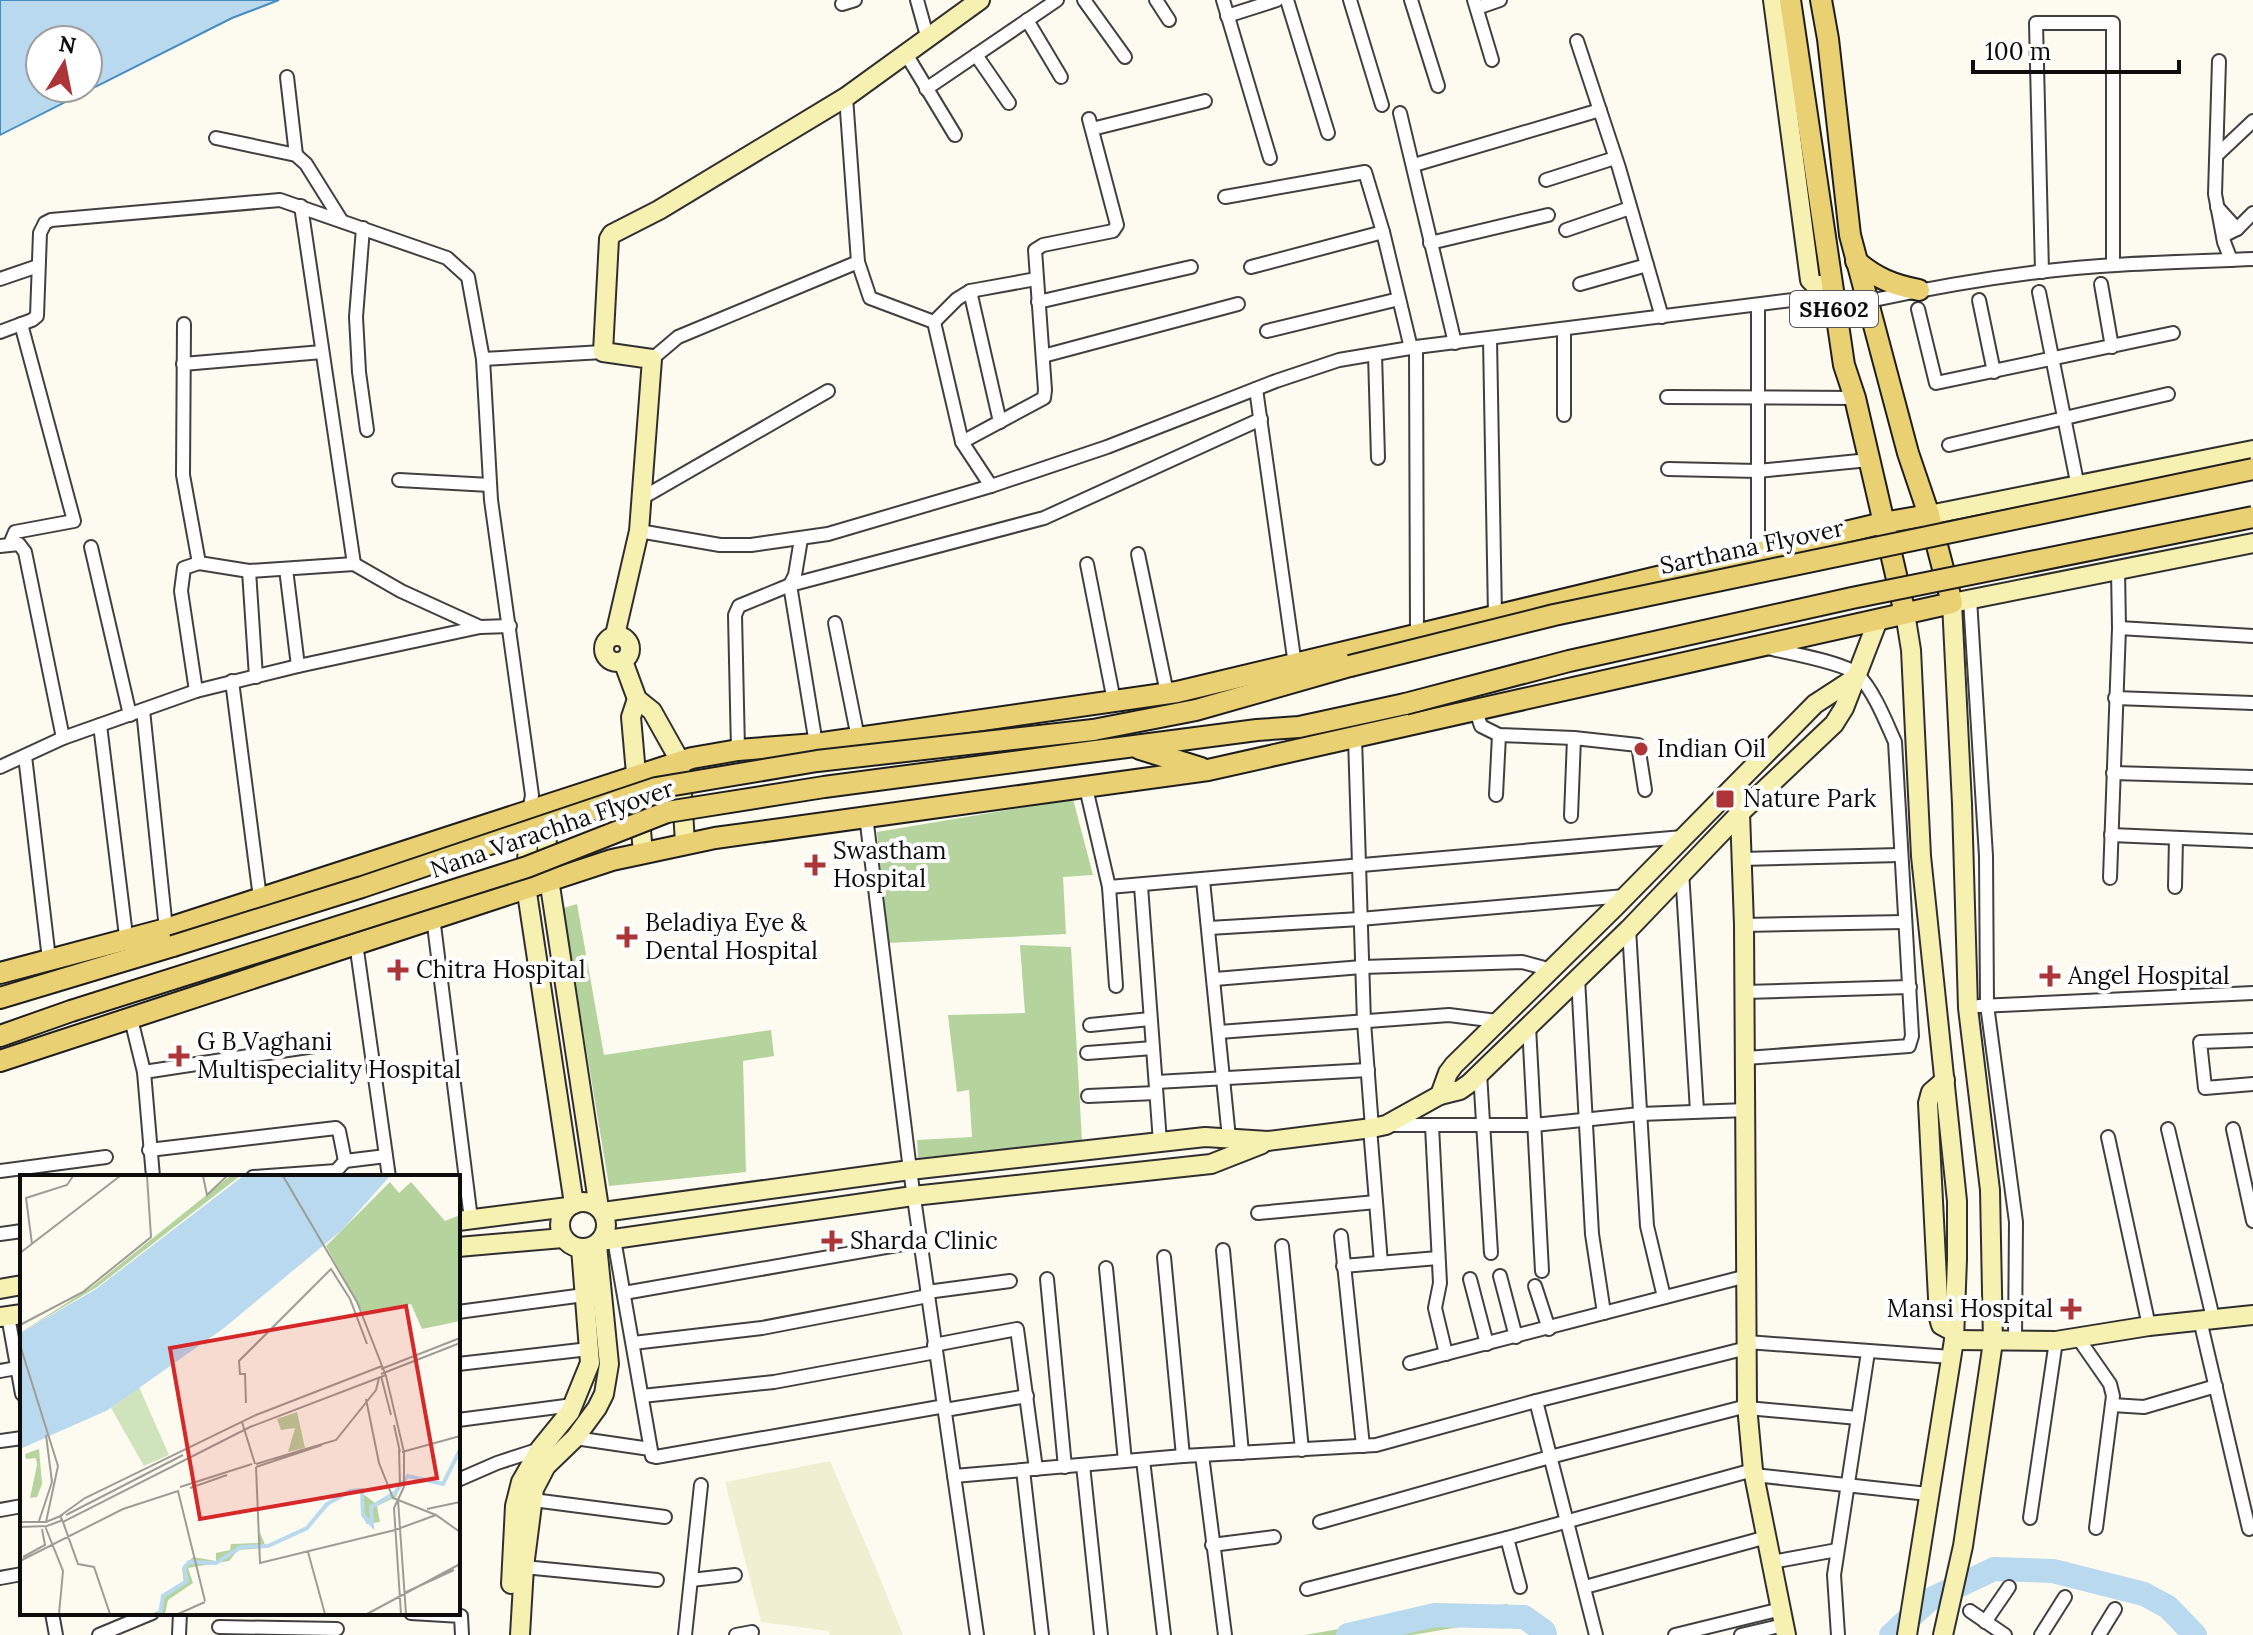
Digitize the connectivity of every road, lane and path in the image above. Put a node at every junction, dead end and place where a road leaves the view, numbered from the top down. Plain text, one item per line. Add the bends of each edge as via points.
1 (855, 0) edge
2 (917, 0) edge
3 (1057, 0) edge
4 (1084, 0) edge
5 (1156, 0) edge
6 (1223, 0) edge
7 (1277, 0) edge
8 (1287, 0) edge
9 (1350, 0) edge
10 (1411, 0) edge
11 (1500, 0) edge
12 (1773, 0) edge
13 (1790, 0) edge
14 (1821, 0) edge
15 (973, 2) edge
16 (842, 4) dead end
17 (1476, 4) edge
18 (1227, 16) junction
19 (1027, 20) junction
20 (1169, 20) dead end
21 (927, 36) junction
22 (1577, 41) dead end
23 (906, 54) junction
24 (976, 55) junction
25 (1125, 57) dead end
26 (1492, 60) dead end
27 (2219, 61) dead end
28 (287, 77) dead end
29 (1061, 77) dead end
30 (1438, 86) dead end
31 (926, 89) junction
32 (846, 97) junction
33 (1205, 101) dead end
34 (1009, 103) dead end
35 (1382, 105) dead end
36 (1600, 110) junction
37 (1400, 113) dead end
38 (2253, 121) edge
39 (1328, 133) dead end
40 (955, 135) dead end
41 (216, 138) dead end
42 (296, 155) junction
43 (2217, 155) junction
44 (1270, 158) dead end
45 (1615, 158) junction
46 (1414, 165) junction
47 (1546, 180) dead end
48 (1225, 197) dead end
49 (301, 206) junction
50 (2216, 206) junction
51 (1630, 208) junction
52 (2253, 213) edge
53 (1548, 215) dead end
54 (341, 220) junction
55 (363, 228) junction
56 (2237, 229) junction
57 (1566, 230) dead end
58 (1383, 232) junction
59 (2223, 236) junction
60 (1430, 243) junction
61 (2253, 259) edge
62 (2231, 260) junction
63 (1856, 261) junction
64 (858, 262) junction
65 (1647, 265) junction
66 (2113, 265) junction
67 (38, 266) junction
68 (1191, 267) dead end
69 (1251, 267) dead end
70 (2042, 272) junction
71 (0, 279) edge
72 (1036, 279) junction
73 (1580, 284) dead end
74 (2101, 284) dead end
75 (1831, 290) junction
76 (970, 291) junction
77 (2039, 292) dead end
78 (1399, 299) junction
79 (1919, 300) junction
80 (1979, 300) dead end
81 (1869, 301) junction
82 (1038, 302) junction
83 (1238, 304) dead end
84 (1758, 305) junction
85 (1662, 317) junction
86 (934, 322) junction
87 (21, 324) junction
88 (184, 324) dead end
89 (1564, 329) junction
90 (1267, 331) dead end
91 (0, 332) edge
92 (2173, 333) dead end
93 (1490, 339) junction
94 (1455, 343) junction
95 (1413, 347) junction
96 (2112, 347) junction
97 (322, 352) junction
98 (603, 352) junction
99 (1375, 354) junction
100 (1043, 356) junction
101 (483, 359) junction
102 (652, 359) junction
103 (2052, 359) junction
104 (183, 364) junction
105 (1994, 372) junction
106 (1256, 389) junction
107 (828, 391) dead end
108 (2168, 394) dead end
109 (1667, 397) dead end
110 (1855, 398) junction
111 (1759, 399) junction
112 (1564, 415) dead end
113 (2065, 417) junction
114 (1261, 419) junction
115 (1000, 422) junction
116 (367, 430) dead end
117 (962, 442) junction
118 (1949, 445) dead end
119 (2253, 450) edge
120 (1378, 458) dead end
121 (1869, 460) junction
122 (1668, 469) dead end
123 (2253, 469) edge
124 (1758, 471) junction
125 (399, 480) dead end
126 (490, 485) junction
127 (991, 486) junction
128 (2078, 487) junction
129 (642, 498) junction
130 (1929, 515) junction
131 (2253, 517) edge
132 (1883, 523) junction
133 (639, 531) junction
134 (801, 539) junction
135 (2253, 543) edge
136 (5, 545) edge
137 (91, 547) dead end
138 (1138, 554) dead end
139 (1758, 555) junction
140 (199, 563) junction
141 (354, 564) junction
142 (1087, 564) dead end
143 (286, 569) junction
144 (2118, 570) junction
145 (249, 571) junction
146 (790, 585) junction
147 (1961, 601) junction
148 (1905, 613) junction
149 (1495, 616) junction
150 (1878, 620) junction
151 (835, 623) dead end
152 (510, 626) junction
153 (480, 627) junction
154 (2119, 628) junction
155 (1417, 635) junction
156 (2253, 636) edge
157 (1760, 646) junction
158 (1295, 665) junction
159 (298, 666) junction
160 (1856, 676) junction
161 (256, 677) junction
162 (1231, 680) junction
163 (232, 681) junction
164 (1266, 690) junction
165 (196, 691) junction
166 (1167, 693) junction
167 (2115, 698) junction
168 (637, 699) junction
169 (1114, 701) junction
170 (2253, 703) edge
171 (1196, 710) junction
172 (1476, 711) junction
173 (136, 713) junction
174 (100, 725) junction
175 (1299, 727) junction
176 (1499, 735) junction
177 (63, 738) junction
178 (858, 738) junction
179 (1355, 738) junction
180 (1574, 738) junction
181 (816, 744) junction
182 (1132, 747) junction
183 (738, 750) junction
184 (25, 756) junction
185 (1268, 756) junction
186 (680, 761) junction
187 (0, 767) edge
188 (1208, 770) junction
189 (2113, 773) junction
190 (637, 776) junction
191 (2253, 777) edge
192 (1086, 788) junction
193 (1732, 789) junction
194 (1645, 790) dead end
195 (1496, 795) dead end
196 (1983, 802) junction
197 (1962, 804) junction
198 (535, 805) junction
199 (1740, 813) junction
200 (866, 816) junction
201 (1571, 816) dead end
202 (2111, 835) junction
203 (1685, 836) junction
204 (2176, 838) junction
205 (2253, 841) edge
206 (685, 843) junction
207 (643, 853) junction
208 (1900, 855) junction
209 (1742, 859) junction
210 (1358, 865) junction
211 (1682, 871) junction
212 (2110, 878) dead end
213 (549, 879) junction
214 (1203, 880) junction
215 (526, 886) junction
216 (1141, 886) junction
217 (1109, 887) junction
218 (2175, 887) dead end
219 (260, 898) junction
220 (1619, 902) junction
221 (433, 917) junction
222 (1360, 919) junction
223 (1905, 922) junction
224 (1744, 925) junction
225 (1631, 927) junction
226 (1209, 928) junction
227 (169, 937) junction
228 (356, 943) junction
229 (128, 949) junction
230 (49, 959) junction
231 (1362, 967) junction
232 (1552, 970) junction
233 (0, 973) edge
234 (1578, 978) junction
235 (1215, 979) junction
236 (1116, 986) dead end
237 (1910, 987) junction
238 (1745, 992) junction
239 (2253, 993) edge
240 (0, 998) edge
241 (1987, 1005) junction
242 (1968, 1008) junction
243 (131, 1019) junction
244 (1150, 1019) junction
245 (1497, 1021) junction
246 (1364, 1022) junction
247 (1090, 1025) dead end
248 (1529, 1026) junction
249 (1219, 1032) junction
250 (3, 1035) edge
251 (2253, 1040) edge
252 (321, 1045) dead end
253 (1153, 1048) junction
254 (1087, 1053) dead end
255 (1746, 1058) junction
256 (8, 1059) edge
257 (1368, 1070) junction
258 (144, 1072) junction
259 (1480, 1073) junction
260 (1223, 1078) junction
261 (2253, 1084) edge
262 (1156, 1088) junction
263 (1440, 1095) junction
264 (1088, 1096) dead end
265 (1747, 1110) junction
266 (1697, 1111) junction
267 (1640, 1114) junction
268 (1586, 1121) junction
269 (1534, 1125) junction
270 (1432, 1126) junction
271 (1483, 1126) junction
272 (1376, 1127) junction
273 (2168, 1129) dead end
274 (2233, 1129) dead end
275 (2108, 1137) dead end
276 (1229, 1138) junction
277 (1268, 1141) junction
278 (1160, 1142) junction
279 (149, 1150) junction
280 (386, 1156) junction
281 (106, 1157) dead end
282 (345, 1161) junction
283 (910, 1170) junction
284 (0, 1171) edge
285 (153, 1175) edge
286 (281, 1175) edge
287 (389, 1175) edge
288 (913, 1196) junction
289 (1376, 1202) junction
290 (571, 1206) junction
291 (601, 1210) junction
292 (1258, 1213) dead end
293 (465, 1220) edge
294 (2253, 1221) edge
295 (20, 1231) edge
296 (0, 1234) edge
297 (1341, 1236) dead end
298 (563, 1238) junction
299 (920, 1241) junction
300 (598, 1244) junction
301 (1282, 1246) dead end
302 (460, 1247) edge
303 (1223, 1250) dead end
304 (1491, 1253) dead end
305 (1164, 1257) dead end
306 (1438, 1258) junction
307 (1381, 1263) junction
308 (1343, 1266) junction
309 (1106, 1268) dead end
310 (1542, 1271) dead end
311 (1500, 1276) dead end
312 (1747, 1276) junction
313 (1047, 1279) dead end
314 (1470, 1279) dead end
315 (1010, 1281) dead end
316 (20, 1285) edge
317 (1535, 1286) dead end
318 (0, 1289) edge
319 (624, 1293) junction
320 (927, 1294) junction
321 (584, 1295) junction
322 (1664, 1297) junction
323 (460, 1312) edge
324 (1604, 1313) junction
325 (10, 1315) edge
326 (2253, 1315) edge
327 (2206, 1319) junction
328 (2149, 1326) junction
329 (1549, 1329) junction
330 (1516, 1337) junction
331 (2078, 1338) junction
332 (2015, 1341) junction
333 (2056, 1341) junction
334 (1993, 1342) junction
335 (633, 1343) junction
336 (1953, 1343) junction
337 (1487, 1344) junction
338 (1747, 1345) junction
339 (935, 1348) junction
340 (589, 1349) junction
341 (1868, 1352) junction
342 (1446, 1354) junction
343 (1410, 1363) dead end
344 (460, 1364) edge
345 (20, 1368) edge
346 (0, 1371) edge
347 (2216, 1386) junction
348 (642, 1396) junction
349 (1027, 1396) junction
350 (1536, 1401) junction
351 (573, 1405) junction
352 (2112, 1405) junction
353 (1747, 1407) junction
354 (945, 1408) junction
355 (1858, 1418) junction
356 (460, 1420) edge
357 (20, 1438) edge
358 (575, 1438) junction
359 (0, 1441) edge
360 (1363, 1446) junction
361 (540, 1449) junction
362 (650, 1449) junction
363 (1302, 1450) junction
364 (1242, 1453) junction
365 (1202, 1455) junction
366 (1183, 1456) junction
367 (1550, 1457) junction
368 (1143, 1460) junction
369 (1125, 1461) junction
370 (1083, 1465) junction
371 (1065, 1467) junction
372 (1030, 1470) junction
373 (1754, 1472) junction
374 (954, 1476) junction
375 (460, 1479) edge
376 (1848, 1484) junction
377 (701, 1485) dead end
378 (1928, 1494) junction
379 (533, 1500) junction
380 (20, 1506) edge
381 (0, 1510) edge
382 (665, 1517) dead end
383 (2030, 1518) dead end
384 (1320, 1522) dead end
385 (1568, 1522) junction
386 (2096, 1528) dead end
387 (2249, 1529) dead end
388 (1274, 1537) dead end
389 (1767, 1537) junction
390 (1507, 1538) junction
391 (1212, 1545) junction
392 (1837, 1550) junction
393 (1772, 1562) junction
394 (524, 1567) junction
395 (20, 1574) edge
396 (735, 1575) dead end
397 (0, 1578) edge
398 (657, 1580) dead end
399 (691, 1580) junction
400 (1520, 1587) dead end
401 (1585, 1587) junction
402 (2009, 1587) dead end
403 (1307, 1589) dead end
404 (2065, 1597) dead end
405 (2115, 1609) dead end
406 (1970, 1611) dead end
407 (52, 1615) edge
408 (142, 1615) edge
409 (180, 1615) edge
410 (444, 1615) edge
411 (122, 1619) edge
412 (1985, 1622) junction
413 (1784, 1623) edge
414 (219, 1627) dead end
415 (336, 1632) edge
416 (752, 1632) dead end
417 (107, 1633) edge
418 (1944, 1633) edge
419 (56, 1635) edge
420 (179, 1635) edge
421 (462, 1635) edge
422 (508, 1635) edge
423 (520, 1635) edge
424 (685, 1635) edge
425 (736, 1635) edge
426 (977, 1635) edge
427 (1042, 1635) edge
428 (1101, 1635) edge
429 (1164, 1635) edge
430 (1225, 1635) edge
431 (1596, 1635) edge
432 (1675, 1635) edge
433 (1741, 1635) edge
434 (1838, 1635) edge
435 (1907, 1635) edge
436 (2005, 1635) edge
437 (2041, 1635) edge
438 (2099, 1635) edge

1 - 16 street
2 - 21 street
3 - 19 street
4 - 25 street
5 - 20 street
6 - 18 street
7 - 18 street
8 - 39 street
9 - 35 street
10 - 30 street
11 - 17 street
12 - 75 street via 1810,280
13 - 75 main road, SH602
14 - 63 main road, SH602
15 - 21 street
17 - 26 street
18 - 44 street
19 - 24 street
19 - 29 street
21 - 23 street
22 - 36 street
23 - 31 street
23 - 32 street
24 - 31 street
24 - 34 street
27 - 43 street
28 - 42 street
31 - 40 street
32 - 64 street
32 - 98 street via 612,234
33 - 72 street via 1090,124 1117,225 1113,231 1038,247
36 - 45 street
36 - 46 street
37 - 46 street
38 - 43 street
41 - 42 street
42 - 54 street
43 - 50 street
45 - 47 street
45 - 51 street
46 - 60 street
48 - 58 street via 1365,172
49 - 54 street
49 - 67 street via 271,200 51,220 42,227
49 - 97 street
50 - 56 street
50 - 59 street
51 - 57 street
51 - 65 street
52 - 56 street
53 - 60 street
54 - 55 street
55 - 101 street via 447,258 468,277
55 - 116 street via 356,317
56 - 59 street
58 - 69 street
58 - 78 street
59 - 62 street
60 - 94 street
61 - 62 street
62 - 66 street
63 - 79 main road
63 - 81 main road, SH602
64 - 86 street via 871,300
64 - 102 street via 678,337
65 - 73 street
65 - 85 street
66 - 70 street
66 - 70 street via 2113,23 2036,23
67 - 71 street
67 - 87 street via 37,316
68 - 82 street
70 - 79 street
72 - 76 street
72 - 82 street
74 - 96 street
75 - 84 street
75 - 110 main road, SH602
76 - 86 street
76 - 115 street
77 - 103 street
78 - 90 street
78 - 95 street
79 - 81 street
79 - 105 street via 1936,383
80 - 105 street
81 - 130 main road, SH602
82 - 100 street
83 - 100 street
84 - 85 street
84 - 111 street
85 - 89 street
86 - 117 street
87 - 91 street
87 - 136 street via 74,521 15,532
88 - 104 street
89 - 93 street
89 - 112 street
92 - 96 street
93 - 94 street
93 - 149 street
94 - 95 street
95 - 99 street
95 - 155 street
96 - 103 street
97 - 104 street
97 - 141 street
98 - 101 street
98 - 102 street
99 - 106 street via 1339,360
99 - 120 street
100 - 115 street via 1044,398
101 - 126 street
102 - 129 street
103 - 105 street
103 - 113 street
104 - 140 street via 183,475
106 - 114 street
106 - 127 street
107 - 129 street
108 - 113 street
109 - 111 street
110 - 111 street
110 - 121 main road, SH602
111 - 124 street
113 - 118 street
113 - 128 street
114 - 146 street via 1044,518
114 - 158 street
115 - 117 street
117 - 127 street
119 - 128 street
121 - 124 street
121 - 132 main road, SH602
122 - 124 street
123 - 164 main road, Sarthana Flyover, bridge via 1569,612
124 - 139 street
125 - 126 street
126 - 152 street
127 - 134 street
128 - 130 street
129 - 133 street
130 - 132 main road
130 - 147 main road, SH602
131 - 175 main road, bridge via 1837,601
132 - 139 main road
132 - 148 main road, SH602
133 - 134 street via 720,545
133 - 168 street via 615,635 604,649 609,658 623,661
134 - 146 street
135 - 144 street
136 - 177 street via 19,544 25,552
137 - 173 street
138 - 166 street
139 - 149 main road
140 - 145 street
140 - 165 street via 184,568 181,591
141 - 143 street
141 - 153 street
142 - 169 street
143 - 145 street
143 - 159 street
144 - 147 street
144 - 154 street
145 - 161 street
146 - 181 street
146 - 183 street via 736,610
147 - 148 main road
147 - 196 street
147 - 197 street
148 - 150 main road
148 - 336 street via 1923,887 1957,1201
149 - 155 main road
150 - 157 main road
150 - 160 street
151 - 178 street
152 - 153 street
152 - 198 street
153 - 159 street
154 - 156 street
154 - 167 street
155 - 158 main road
157 - 160 street
157 - 172 main road
158 - 162 main road
159 - 161 street
160 - 193 street via 1815,704
160 - 199 street via 1834,724
160 - 208 street via 1895,742
161 - 163 street
162 - 164 main road
162 - 166 main road
162 - 171 main road
163 - 165 street
163 - 219 street
164 - 171 main road, Sarthana Flyover
165 - 173 street
166 - 169 main road
167 - 170 street
167 - 189 street
168 - 186 street via 652,711
168 - 190 street via 631,717
169 - 178 main road
171 - 227 main road, Nana Varachha Flyover, bridge via 1093,730 817,761 656,788 362,887
172 - 176 street via 1481,726
172 - 179 main road
173 - 174 street
173 - 227 street
174 - 177 street
174 - 229 street
175 - 182 main road, Nana Varachha Flyover
175 - 185 main road
176 - 180 street
176 - 195 street
177 - 184 street
178 - 181 main road
179 - 185 main road
179 - 210 street
180 - 194 street via 1639,746
180 - 201 street
181 - 183 main road
182 - 188 main road
182 - 250 main road, Nana Varachha Flyover, bridge via 667,812 527,867
183 - 186 main road
184 - 187 street
184 - 230 street
185 - 188 main road
186 - 190 main road
186 - 206 street
188 - 192 main road
189 - 191 street
189 - 202 street
190 - 198 main road
190 - 207 street
192 - 200 main road
192 - 217 street
193 - 199 street
193 - 203 street
196 - 197 street
196 - 241 street
197 - 242 street
198 - 213 street
198 - 215 street
198 - 219 main road
199 - 209 street
199 - 211 street
200 - 206 main road
200 - 283 street
202 - 204 street
202 - 212 street
203 - 210 street
203 - 220 street
204 - 205 street
204 - 218 street
206 - 207 main road
207 - 213 main road
208 - 209 street
208 - 223 street
209 - 224 street
210 - 214 street
210 - 222 street
211 - 225 street
211 - 266 street
213 - 215 main road
213 - 291 street
214 - 216 street
214 - 226 street
215 - 221 main road
215 - 290 street
216 - 217 street
216 - 244 street
217 - 236 street
219 - 227 main road
220 - 222 street
220 - 225 street
220 - 232 street
221 - 228 main road
221 - 293 street
222 - 226 street
222 - 231 street
223 - 224 street
223 - 237 street
224 - 238 street
225 - 234 street
225 - 267 street
226 - 235 street
227 - 229 main road, Nana Varachha Flyover
228 - 243 main road
228 - 280 street
229 - 230 main road
229 - 240 main road
230 - 233 main road
231 - 232 street via 1527,962
231 - 235 street
231 - 246 street
232 - 245 street
234 - 248 street
234 - 268 street
235 - 249 street
237 - 238 street
237 - 255 street via 1909,1046
238 - 255 street
239 - 241 street
241 - 242 street
241 - 332 street via 2016,1222
242 - 334 street via 1990,1190
243 - 256 main road
243 - 258 street
244 - 247 street
244 - 253 street
245 - 246 street via 1449,1015
245 - 263 street via 1454,1065
246 - 249 street
246 - 257 street
248 - 259 street
248 - 269 street
249 - 260 street
250 - 256 main road
251 - 261 street via 2200,1042 2205,1088
252 - 258 street
253 - 254 street
253 - 262 street
255 - 265 street
257 - 260 street
257 - 272 street
258 - 279 street
259 - 263 street via 1460,1090
259 - 271 street
260 - 262 street
260 - 276 street
262 - 264 street
262 - 278 street
263 - 272 street
265 - 266 street
265 - 312 street
266 - 267 street
267 - 268 street
267 - 322 street via 1647,1226
268 - 269 street
268 - 324 street via 1592,1234
269 - 271 street
269 - 310 street
270 - 271 street
270 - 272 street
270 - 306 street
271 - 304 street
272 - 277 street
272 - 289 street
273 - 327 street
274 - 294 street
275 - 328 street
276 - 277 street
276 - 278 street
277 - 288 street via 1211,1164
278 - 283 street
279 - 282 street via 336,1128
279 - 285 street
280 - 282 street
280 - 287 street
281 - 284 street
282 - 286 street via 336,1171
283 - 288 street
283 - 291 street
288 - 299 street
288 - 300 street
289 - 292 street
289 - 307 street
290 - 291 street via 586,1202
290 - 293 street
290 - 298 street via 560,1222
291 - 300 street via 606,1227
295 - 296 street
297 - 308 street
298 - 300 street via 571,1245
298 - 302 street
299 - 319 street
299 - 320 street
300 - 319 street
300 - 321 street
300 - 358 street via 609,1364 597,1408
301 - 363 street
303 - 364 street
305 - 366 street
306 - 307 street
306 - 342 street via 1435,1308
307 - 308 street
308 - 360 street
309 - 369 street
311 - 330 street
312 - 322 street
312 - 338 street
313 - 371 street
314 - 337 street
315 - 320 street
316 - 318 street
317 - 329 street
319 - 335 street
320 - 335 street via 762,1328
320 - 339 street
321 - 323 street
321 - 340 street
322 - 324 street
324 - 329 street
325 - 345 street
326 - 327 street
327 - 328 street
327 - 347 street
328 - 331 street
329 - 330 street
330 - 337 street
331 - 333 street
331 - 352 street via 2110,1384
332 - 333 street
332 - 334 street
333 - 383 street
334 - 336 street
334 - 418 street via 1963,1546
335 - 348 street
336 - 341 street
336 - 378 street
337 - 342 street
338 - 341 street
338 - 350 street
338 - 353 street
339 - 348 street via 756,1385
339 - 349 street via 1017,1329
339 - 354 street
340 - 344 street
340 - 351 street via 590,1363
341 - 355 street
342 - 343 street
345 - 346 street
347 - 352 street via 2144,1407
347 - 387 street
348 - 362 street
349 - 354 street
349 - 372 street
350 - 360 street
350 - 367 street
351 - 356 street
351 - 361 street
352 - 386 street
353 - 355 street
353 - 367 street
353 - 373 street
354 - 362 street via 656,1457
354 - 374 street
355 - 376 street
357 - 359 street
358 - 362 street
358 - 379 street via 539,1476
360 - 363 street
361 - 375 street
361 - 422 street via 521,1482 515,1506
363 - 364 street
364 - 365 street
365 - 366 street
365 - 391 street
366 - 368 street
367 - 384 street
367 - 385 street
368 - 369 street
368 - 429 street
369 - 370 street
370 - 371 street
370 - 428 street
371 - 372 street
372 - 374 street
372 - 427 street
373 - 376 street
373 - 385 street
373 - 389 street
374 - 426 street
376 - 378 street
376 - 392 street
377 - 399 street
378 - 435 street
379 - 382 street
379 - 394 street
380 - 381 street
385 - 390 street
385 - 401 street
388 - 391 street
389 - 393 street
389 - 401 street
390 - 400 street
390 - 403 street
391 - 430 street
392 - 393 street
392 - 434 street via 1833,1590
393 - 413 street
394 - 398 street
394 - 423 street
395 - 397 street
396 - 399 street
399 - 424 street
401 - 431 street
402 - 412 street
404 - 437 street
405 - 438 street
406 - 412 street
407 - 419 street
408 - 411 street
409 - 420 street
410 - 421 street via 461,1616
411 - 417 street
412 - 436 street
413 - 432 street
413 - 433 street
414 - 415 street
416 - 425 street

